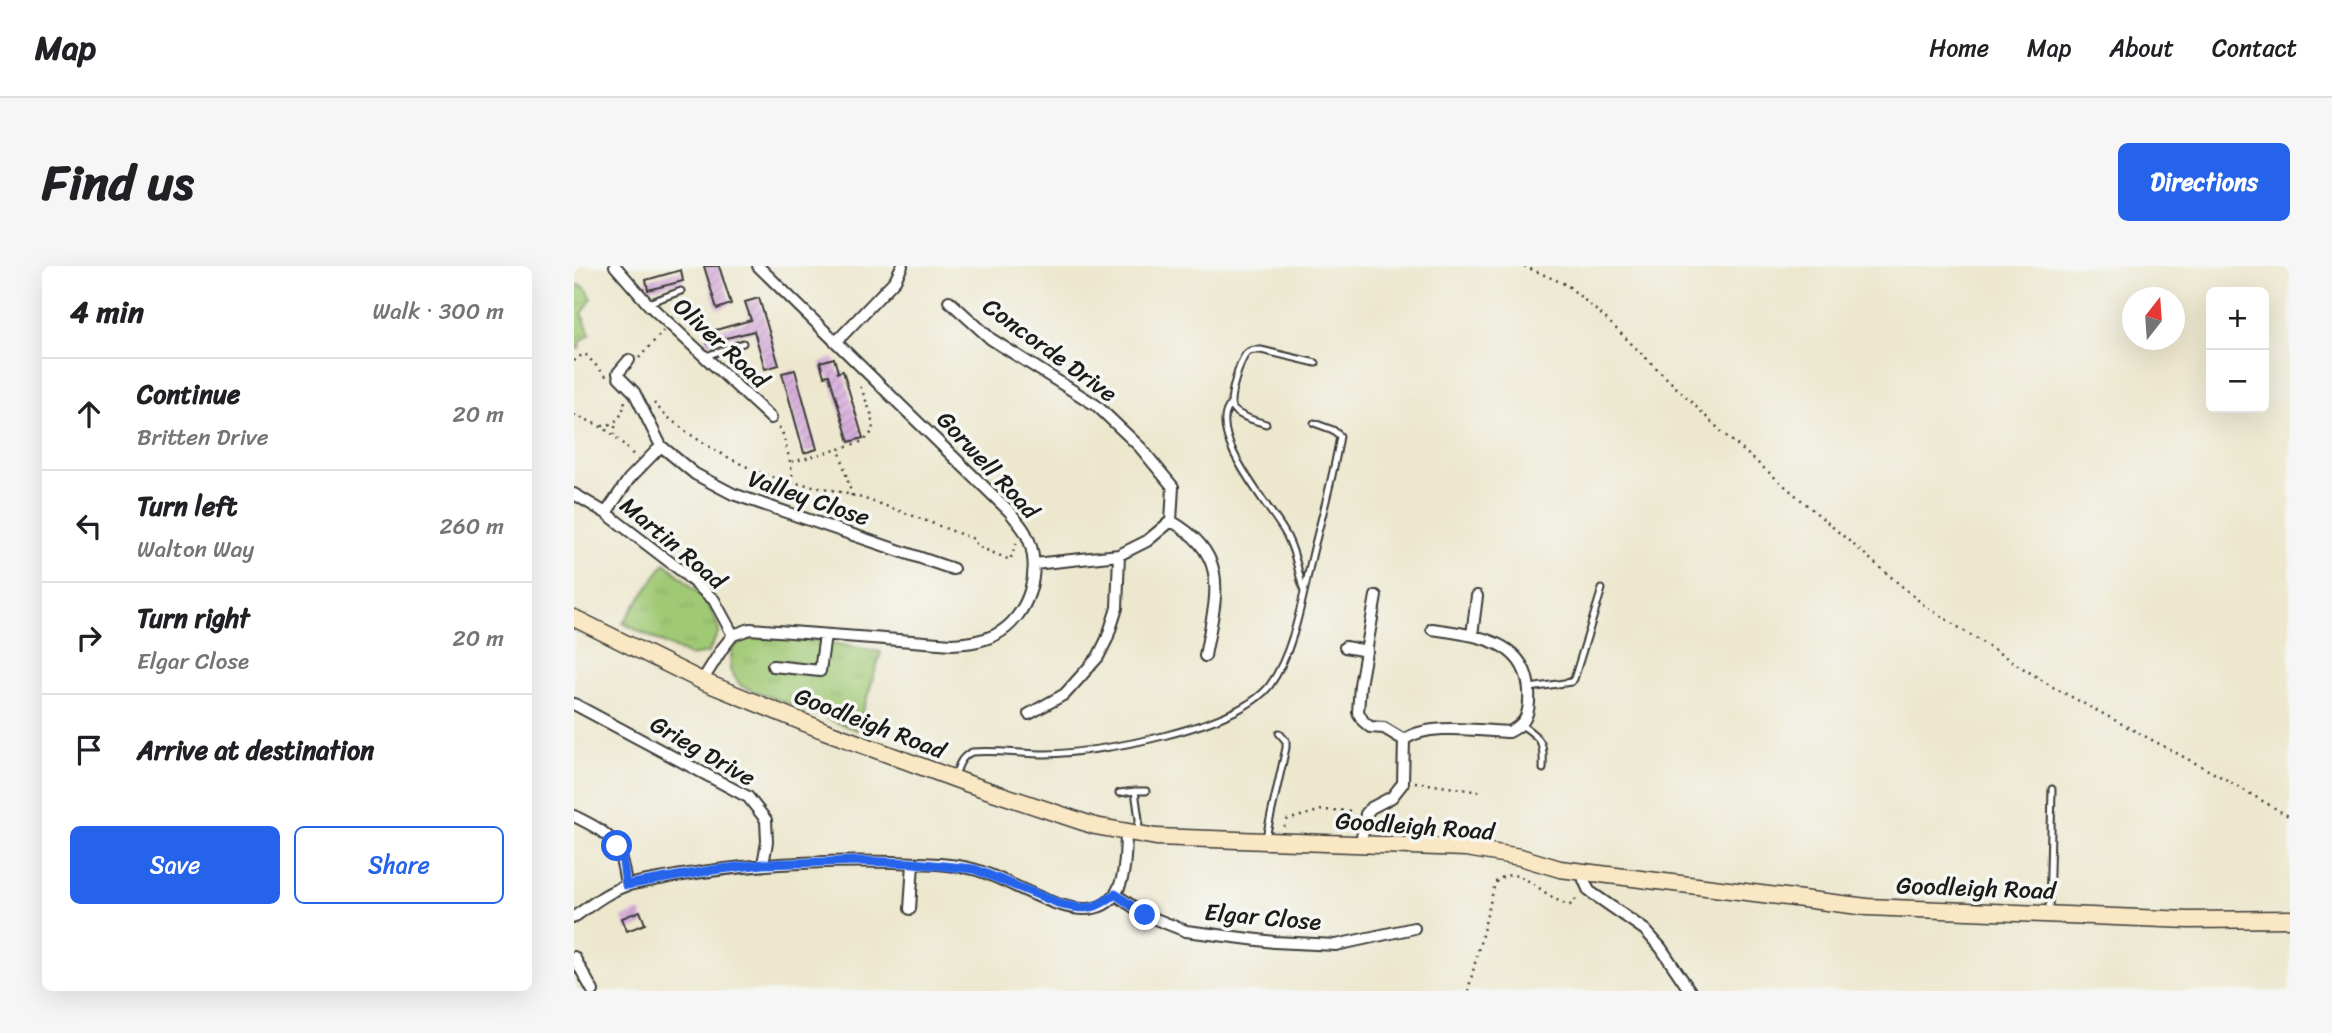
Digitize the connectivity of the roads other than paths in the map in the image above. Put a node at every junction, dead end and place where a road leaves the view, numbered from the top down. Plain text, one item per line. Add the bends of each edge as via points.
1 (615, 266) edge
2 (758, 266) edge
3 (902, 266) edge
4 (681, 291) dead end
5 (949, 301) dead end
6 (647, 303) junction
7 (836, 341) junction
8 (743, 344) dead end
9 (705, 357) junction
10 (629, 360) road end
11 (1316, 363) dead end
12 (1231, 404) junction
13 (771, 418) road end
14 (1266, 424) dead end
15 (1314, 424) dead end
16 (661, 446) junction
17 (574, 494) edge
18 (606, 513) junction
19 (1171, 521) junction
20 (1119, 555) junction
21 (1034, 564) junction
22 (953, 569) dead end
23 (1602, 589) dead end
24 (1304, 593) junction
25 (1376, 596) dead end
26 (1477, 596) dead end
27 (574, 618) edge
28 (1432, 629) dead end
29 (733, 635) junction
30 (825, 635) junction
31 (1472, 635) junction
32 (1345, 647) dead end
33 (1367, 652) junction
34 (1205, 656) dead end
35 (773, 666) dead end
36 (702, 681) junction
37 (1530, 688) junction
38 (574, 704) edge
39 (1029, 714) dead end
40 (1521, 725) junction
41 (1279, 733) dead end
42 (1404, 740) junction
43 (1543, 769) dead end
44 (954, 779) junction
45 (2052, 789) dead end
46 (1135, 791) junction
47 (1146, 791) dead end
48 (1119, 793) dead end
49 (574, 816) edge
50 (1132, 832) junction
51 (1273, 840) junction
52 (1362, 843) junction
53 (913, 863) junction
54 (763, 864) junction
55 (1584, 876) junction
56 (626, 885) junction
57 (1115, 894) junction
58 (910, 909) dead end
59 (2049, 913) junction
60 (574, 917) edge
61 (2290, 919) edge
62 (1415, 928) dead end
63 (574, 957) edge
64 (593, 991) edge
65 (1690, 991) edge

1 - 6 street, Oliver Road
2 - 7 street, Gorwell Road
3 - 7 street via 895,280
4 - 6 lane
5 - 19 street, Concorde Drive via 991,339 1097,406 1140,447 1173,487
6 - 9 street, Oliver Road
7 - 21 street, Gorwell Road via 1010,512 1027,535
8 - 9 lane
9 - 13 street, Oliver Road
10 - 16 street, Valley Close via 618,375 634,393
11 - 12 lane via 1261,350 1248,352
12 - 14 lane via 1237,413
12 - 24 lane via 1224,415 1227,440 1285,533
15 - 24 lane via 1340,436
16 - 18 street
16 - 22 street, Valley Close via 695,474 733,494
17 - 18 street, Martin Road
18 - 29 street, Martin Road via 715,600
19 - 20 street via 1147,541
19 - 34 street via 1189,531 1211,558 1217,587
20 - 21 street
20 - 39 street via 1117,608 1098,657 1065,694
21 - 30 street, Gorwell Road via 1032,586 1012,623 976,642
23 - 37 lane via 1574,679
24 - 44 lane via 1288,647 1269,687 1230,713 1148,741 1046,754 972,752 959,763
25 - 33 street
26 - 31 street
27 - 36 street, Goodleigh Road
28 - 31 street
29 - 30 street, Gorwell Road via 750,629
29 - 36 street
30 - 35 street via 820,671
31 - 37 street via 1496,642 1512,655 1525,671
32 - 33 street
33 - 42 street via 1358,712 1370,727 1384,728
36 - 44 street, Goodleigh Road
37 - 40 street via 1528,712
38 - 54 street, Grieg Drive via 748,797 766,820
40 - 42 street via 1509,732 1425,730
40 - 43 lane via 1544,747
41 - 51 lane via 1286,748
42 - 52 street via 1399,790 1371,807
44 - 50 street, Goodleigh Road via 1095,826
45 - 59 lane
46 - 47 lane
46 - 48 lane
46 - 50 lane via 1139,819
49 - 56 street via 602,830 617,846
50 - 51 street, Goodleigh Road via 1156,837
50 - 57 street via 1124,875
51 - 52 street, Goodleigh Road
52 - 55 street, Goodleigh Road via 1466,848 1520,857
53 - 54 street
53 - 57 street via 974,869 1078,908 1094,908
53 - 58 street
54 - 56 street
55 - 59 street, Goodleigh Road via 1867,906
55 - 65 street via 1589,891 1645,930
56 - 60 street
57 - 62 street, Elgar Close via 1145,915 1186,931 1274,942 1336,945
59 - 61 street, Goodleigh Road via 2189,920
63 - 64 street

